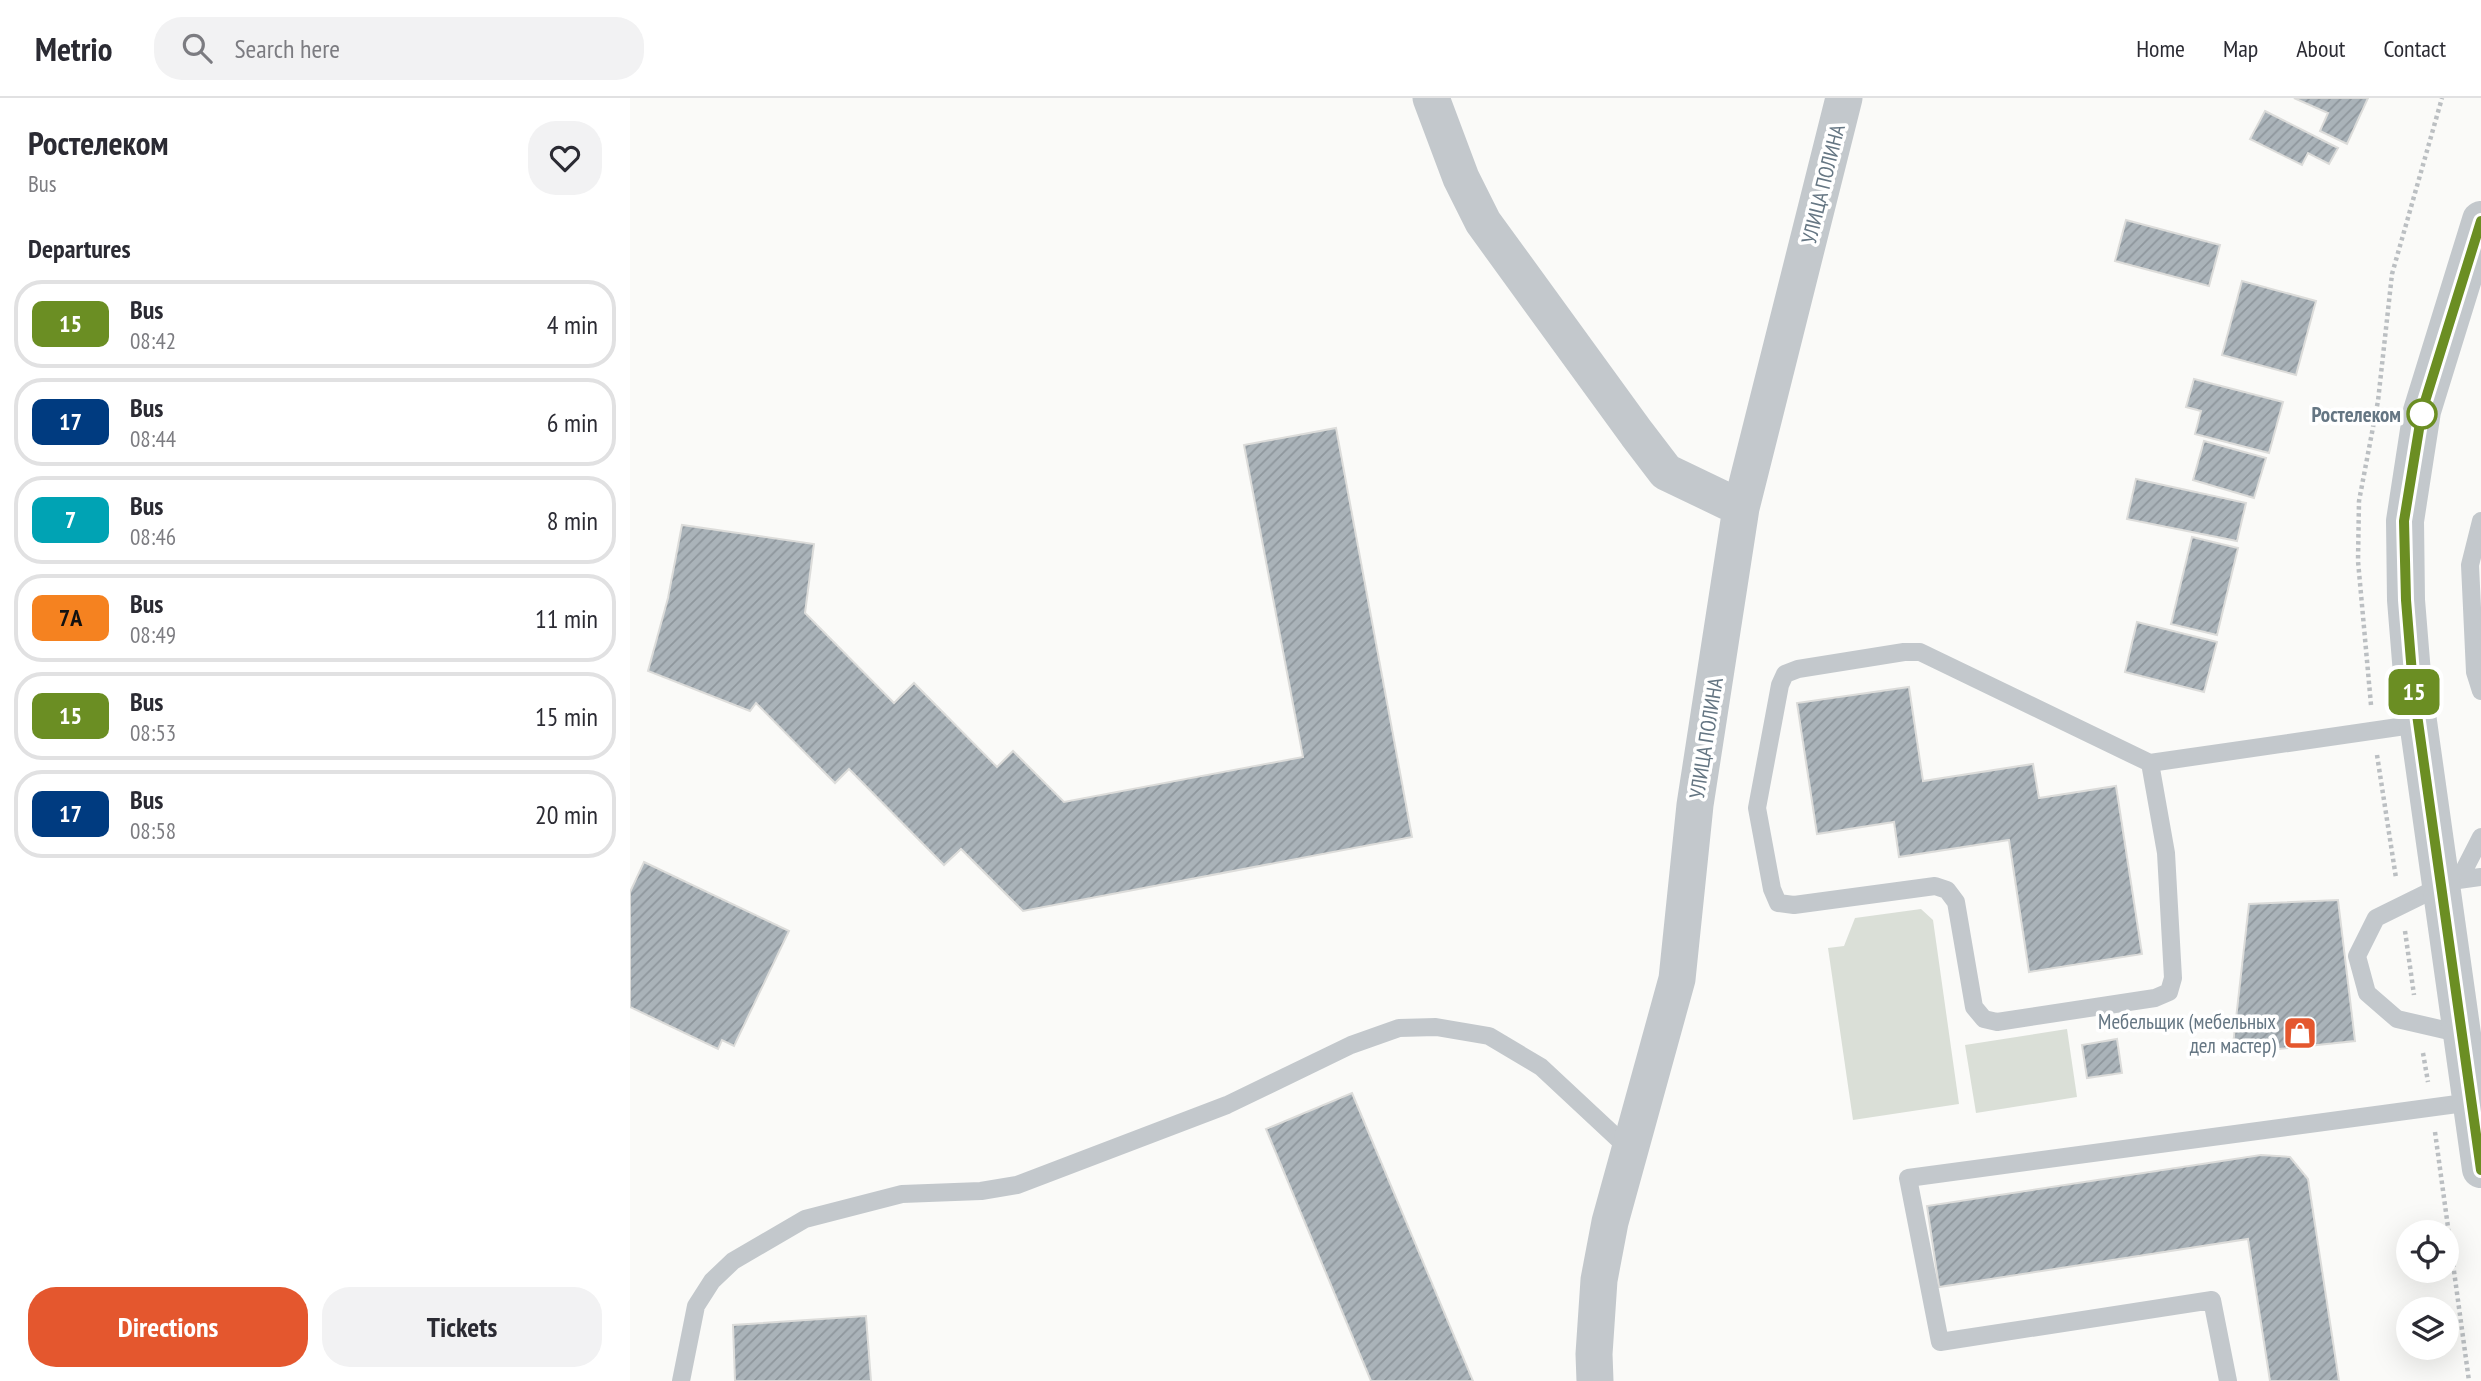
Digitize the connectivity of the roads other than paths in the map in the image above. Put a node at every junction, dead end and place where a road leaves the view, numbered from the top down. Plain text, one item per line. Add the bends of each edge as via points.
1 (1431, 98) edge
2 (1844, 98) edge
3 (2481, 220) edge
4 (1741, 508) junction
5 (2481, 521) edge
6 (2481, 691) edge
7 (2418, 724) junction
8 (2150, 763) junction
9 (2481, 837) edge
10 (2481, 877) edge
11 (2447, 883) junction
12 (2462, 1034) junction
13 (2472, 1102) junction
14 (1630, 1150) junction
15 (2480, 1161) edge
16 (681, 1381) edge
17 (1595, 1381) edge
18 (2228, 1381) edge

1 - 4 street via 1483,222 1637,434 1666,472
2 - 4 street, УЛИЦА ПОЛИНА
3 - 7 street via 2422,411 2404,521
4 - 14 street, УЛИЦА ПОЛИНА via 1695,805 1677,979
5 - 6 lane via 2470,565 2475,672
7 - 8 lane
7 - 11 street
8 - 8 lane via 1920,652 1798,669 1786,674 1780,685 1757,808 1772,890 1778,903 1794,905 1935,886 1947,890 1956,902 1974,1007 1984,1019 1997,1021 2155,998 2169,992 2173,978 2166,853
9 - 11 lane
10 - 11 lane
11 - 12 street
11 - 12 lane via 2376,918 2357,956 2367,993 2397,1018
12 - 13 street
13 - 15 street
13 - 18 lane via 1908,1178 1940,1342 2212,1300
14 - 16 lane via 1541,1067 1489,1036 1437,1027 1399,1028 1351,1045 1227,1105 1017,1185 902,1194 806,1219 733,1261 712,1281 696,1306
14 - 17 street, УЛИЦА ПОЛИНА via 1599,1280

